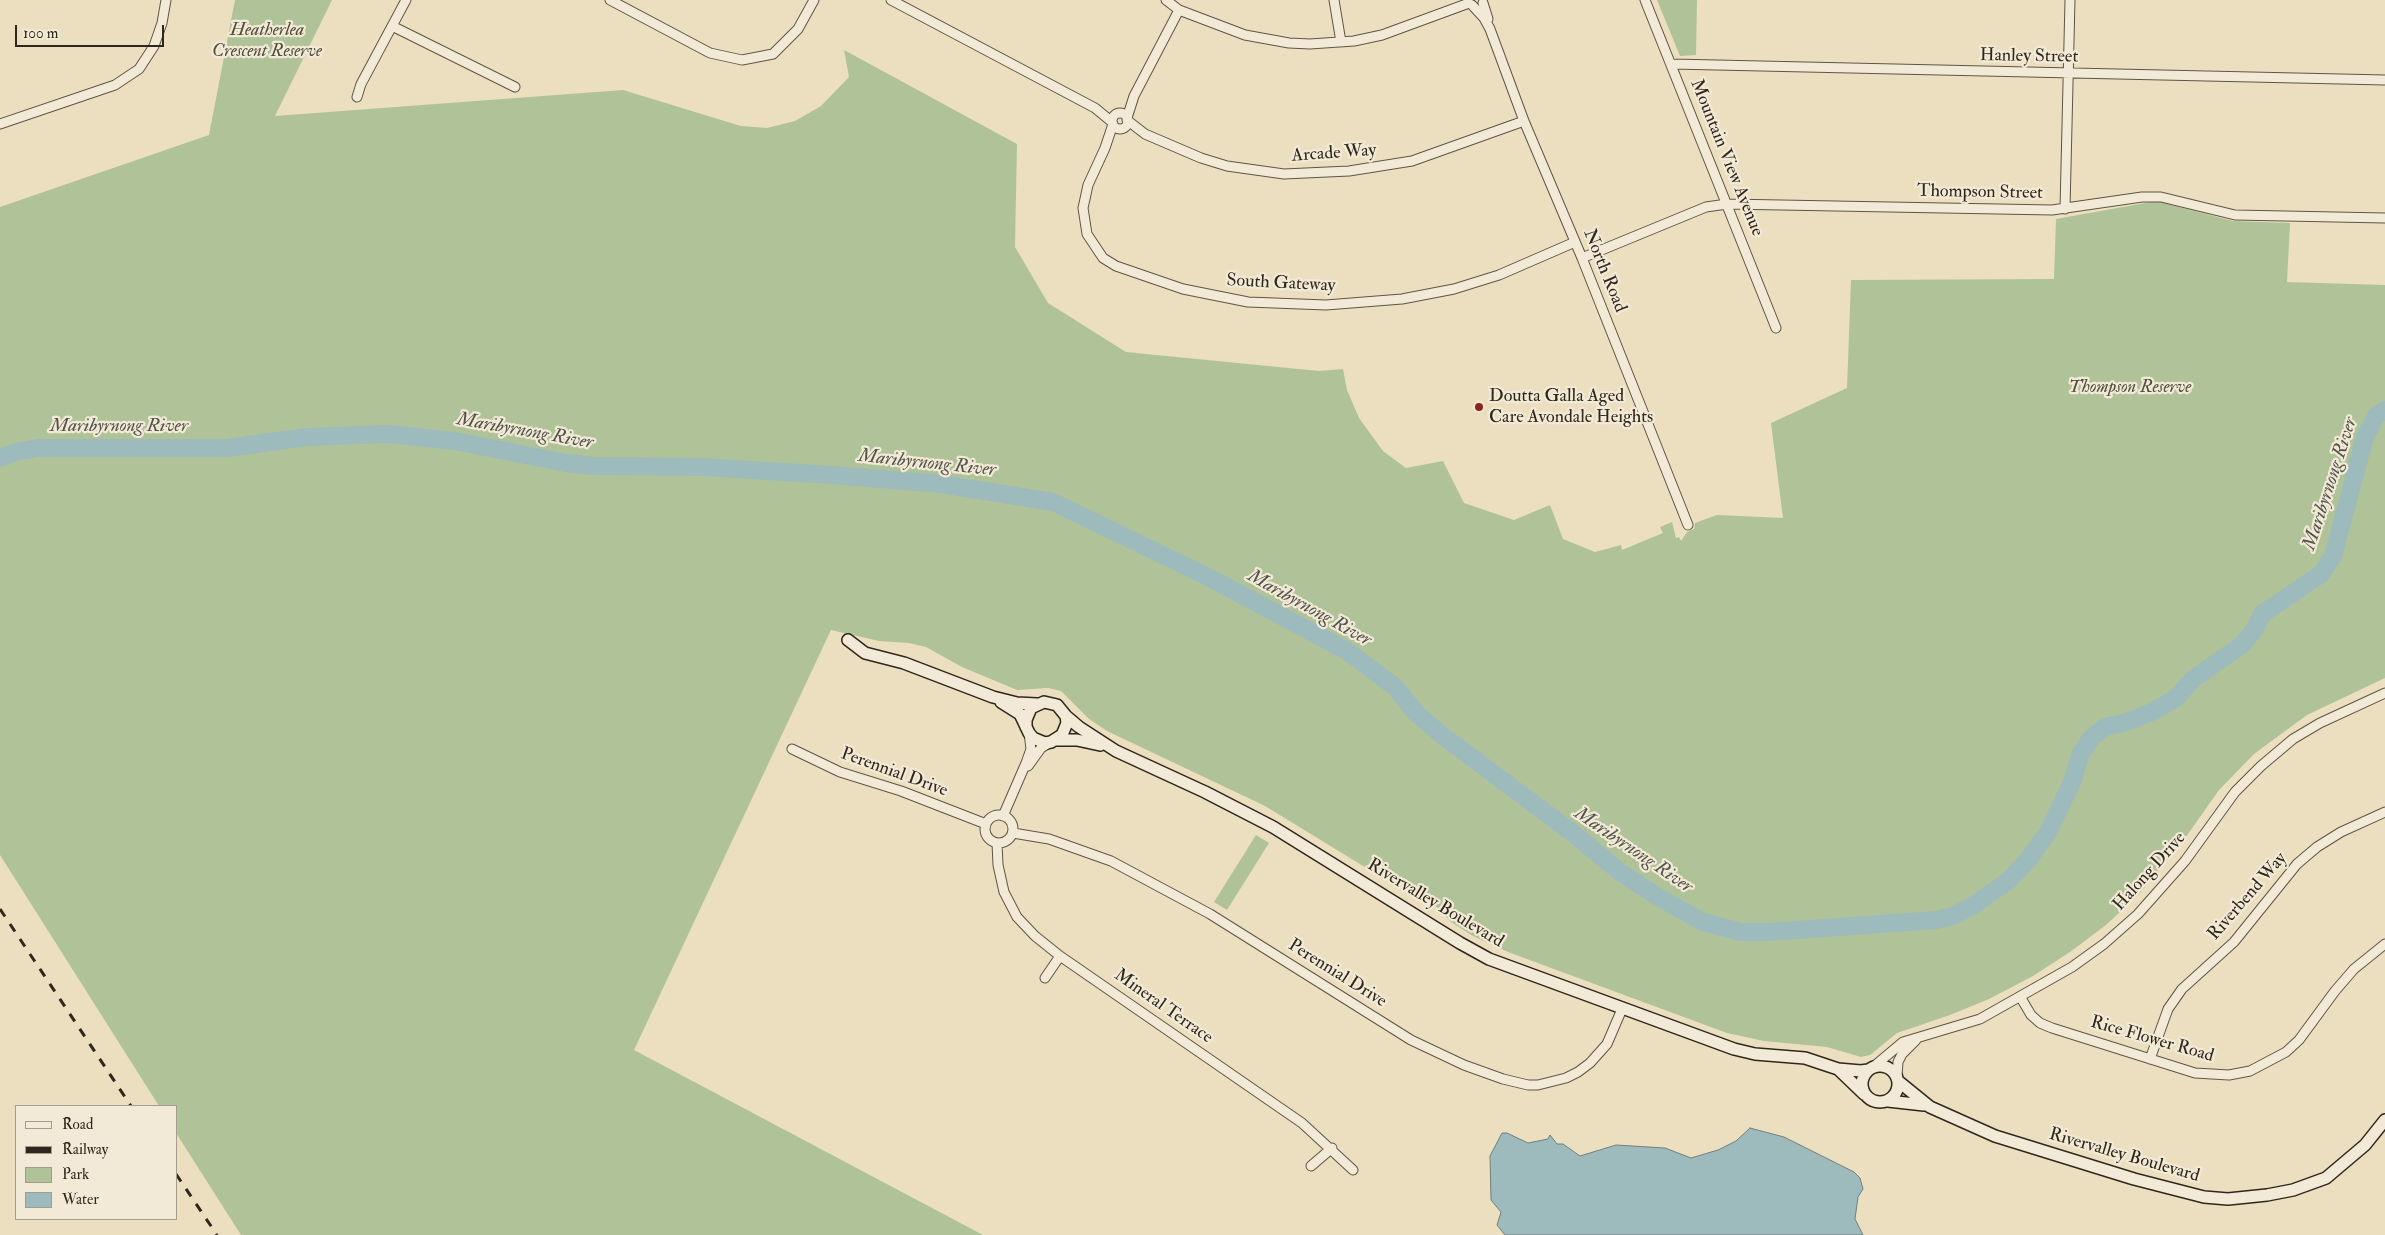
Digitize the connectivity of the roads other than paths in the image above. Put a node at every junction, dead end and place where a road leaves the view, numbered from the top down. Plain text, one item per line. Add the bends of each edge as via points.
1 (166, 0) edge
2 (406, 0) edge
3 (610, 0) edge
4 (814, 0) edge
5 (891, 0) edge
6 (1166, 0) edge
7 (1334, 0) edge
8 (1645, 0) edge
9 (2070, 0) edge
10 (1484, 1) edge
11 (1467, 2) edge
12 (1179, 10) junction
13 (392, 26) junction
14 (1490, 29) junction
15 (1341, 42) junction
16 (1672, 64) junction
17 (2068, 74) junction
18 (2385, 80) edge
19 (515, 88) dead end
20 (357, 97) dead end
21 (1120, 121) junction
22 (1524, 121) junction
23 (0, 124) edge
24 (1727, 204) junction
25 (2065, 209) junction
26 (2385, 218) edge
27 (1575, 242) junction
28 (1582, 258) junction
29 (1776, 328) dead end
30 (1688, 525) dead end
31 (848, 640) dead end
32 (2385, 693) edge
33 (993, 697) junction
34 (1037, 704) junction
35 (1066, 716) junction
36 (1027, 730) junction
37 (1054, 741) junction
38 (792, 749) dead end
39 (1116, 750) junction
40 (1020, 779) junction
41 (2385, 812) edge
42 (1003, 816) junction
43 (986, 824) junction
44 (1012, 833) junction
45 (996, 843) junction
46 (2385, 944) edge
47 (1060, 956) junction
48 (1045, 978) dead end
49 (2021, 998) junction
50 (1622, 1009) junction
51 (1916, 1040) junction
52 (2150, 1059) junction
53 (1838, 1069) junction
54 (1870, 1069) junction
55 (1897, 1079) junction
56 (1865, 1096) junction
57 (1888, 1101) junction
58 (1930, 1107) junction
59 (2385, 1120) edge
60 (1332, 1148) junction
61 (1311, 1166) dead end
62 (1353, 1170) dead end

1 - 23 street via 154,46 138,69 115,85
2 - 13 street
3 - 4 street via 710,53 742,60 772,54 798,29
5 - 21 street, Arcade Way
6 - 12 street
7 - 15 street
8 - 16 street, Mountain View Avenue
9 - 17 street
10 - 11 street
10 - 14 street, North Road
11 - 14 street, North Road via 1484,18
11 - 15 street via 1382,35
12 - 15 street via 1245,35 1310,44
12 - 21 street, South Gateway
13 - 19 street
13 - 20 street
14 - 22 street, North Road
16 - 17 street, Hanley Street
16 - 24 street, Mountain View Avenue
17 - 18 street, Hanley Street
17 - 25 street
21 - 22 street, Arcade Way via 1171,146 1227,166 1262,172 1300,173 1356,171 1412,161
21 - 27 street, South Gateway via 1088,185 1083,208 1087,234 1093,246 1116,266 1214,296 1248,302 1326,305 1402,299 1454,289 1499,275
22 - 27 street, North Road
24 - 25 street, Thompson Street
24 - 28 street, Thompson Street via 1706,207
24 - 29 street, Mountain View Avenue
25 - 26 street, Thompson Street via 2161,197 2235,215
27 - 28 street, North Road
28 - 30 street, North Road
31 - 33 street via 865,653 904,663
32 - 49 street, Halong Drive via 2293,739 2235,792 2185,861 2138,914 2072,967
33 - 34 street
33 - 36 street via 1020,714
34 - 35 street via 1051,702
34 - 36 street via 1028,714
35 - 37 street via 1065,730
35 - 39 street, Rivervalley Boulevard
36 - 37 street via 1038,741
36 - 40 street via 1031,749
37 - 39 street, Rivervalley Boulevard via 1077,740
37 - 40 street via 1041,748
38 - 43 street, Perennial Drive via 840,772 901,791
39 - 50 street, Rivervalley Boulevard via 1273,826 1489,959
40 - 42 street
41 - 52 street, Riverbend Way via 2341,832 2297,864 2234,942 2182,989 2168,1009
42 - 43 street via 993,816
42 - 44 street via 1011,822
43 - 45 street via 988,838
44 - 45 street via 1007,841
44 - 50 street, Perennial Drive via 1058,842 1111,861 1210,914 1410,1040 1503,1079 1528,1085 1566,1078 1578,1072 1607,1044
45 - 47 street, Mineral Terrace via 1004,892 1017,917 1034,936
46 - 52 street, Rice Flower Road via 2354,970 2299,1040 2265,1064 2239,1074 2214,1076
47 - 48 street
47 - 60 street, Mineral Terrace via 1302,1123
49 - 51 street, Halong Drive via 1980,1019
49 - 52 street, Rice Flower Road via 2040,1023
50 - 53 street, Rivervalley Boulevard via 1734,1049 1805,1058
51 - 54 street, Halong Drive via 1903,1042
51 - 55 street via 1898,1062
53 - 54 street, Rivervalley Boulevard
53 - 56 street, Rivervalley Boulevard
54 - 55 street via 1886,1067
54 - 56 street via 1864,1074 1861,1085
55 - 57 street via 1896,1093
55 - 58 street, Rivervalley Boulevard
56 - 57 street via 1875,1102
57 - 58 street, Rivervalley Boulevard
58 - 59 street, Rivervalley Boulevard via 2001,1138 2134,1179 2204,1197 2228,1199 2293,1190 2313,1182 2318,1175 2341,1165 2365,1145
60 - 61 street
60 - 62 street, Mineral Terrace

